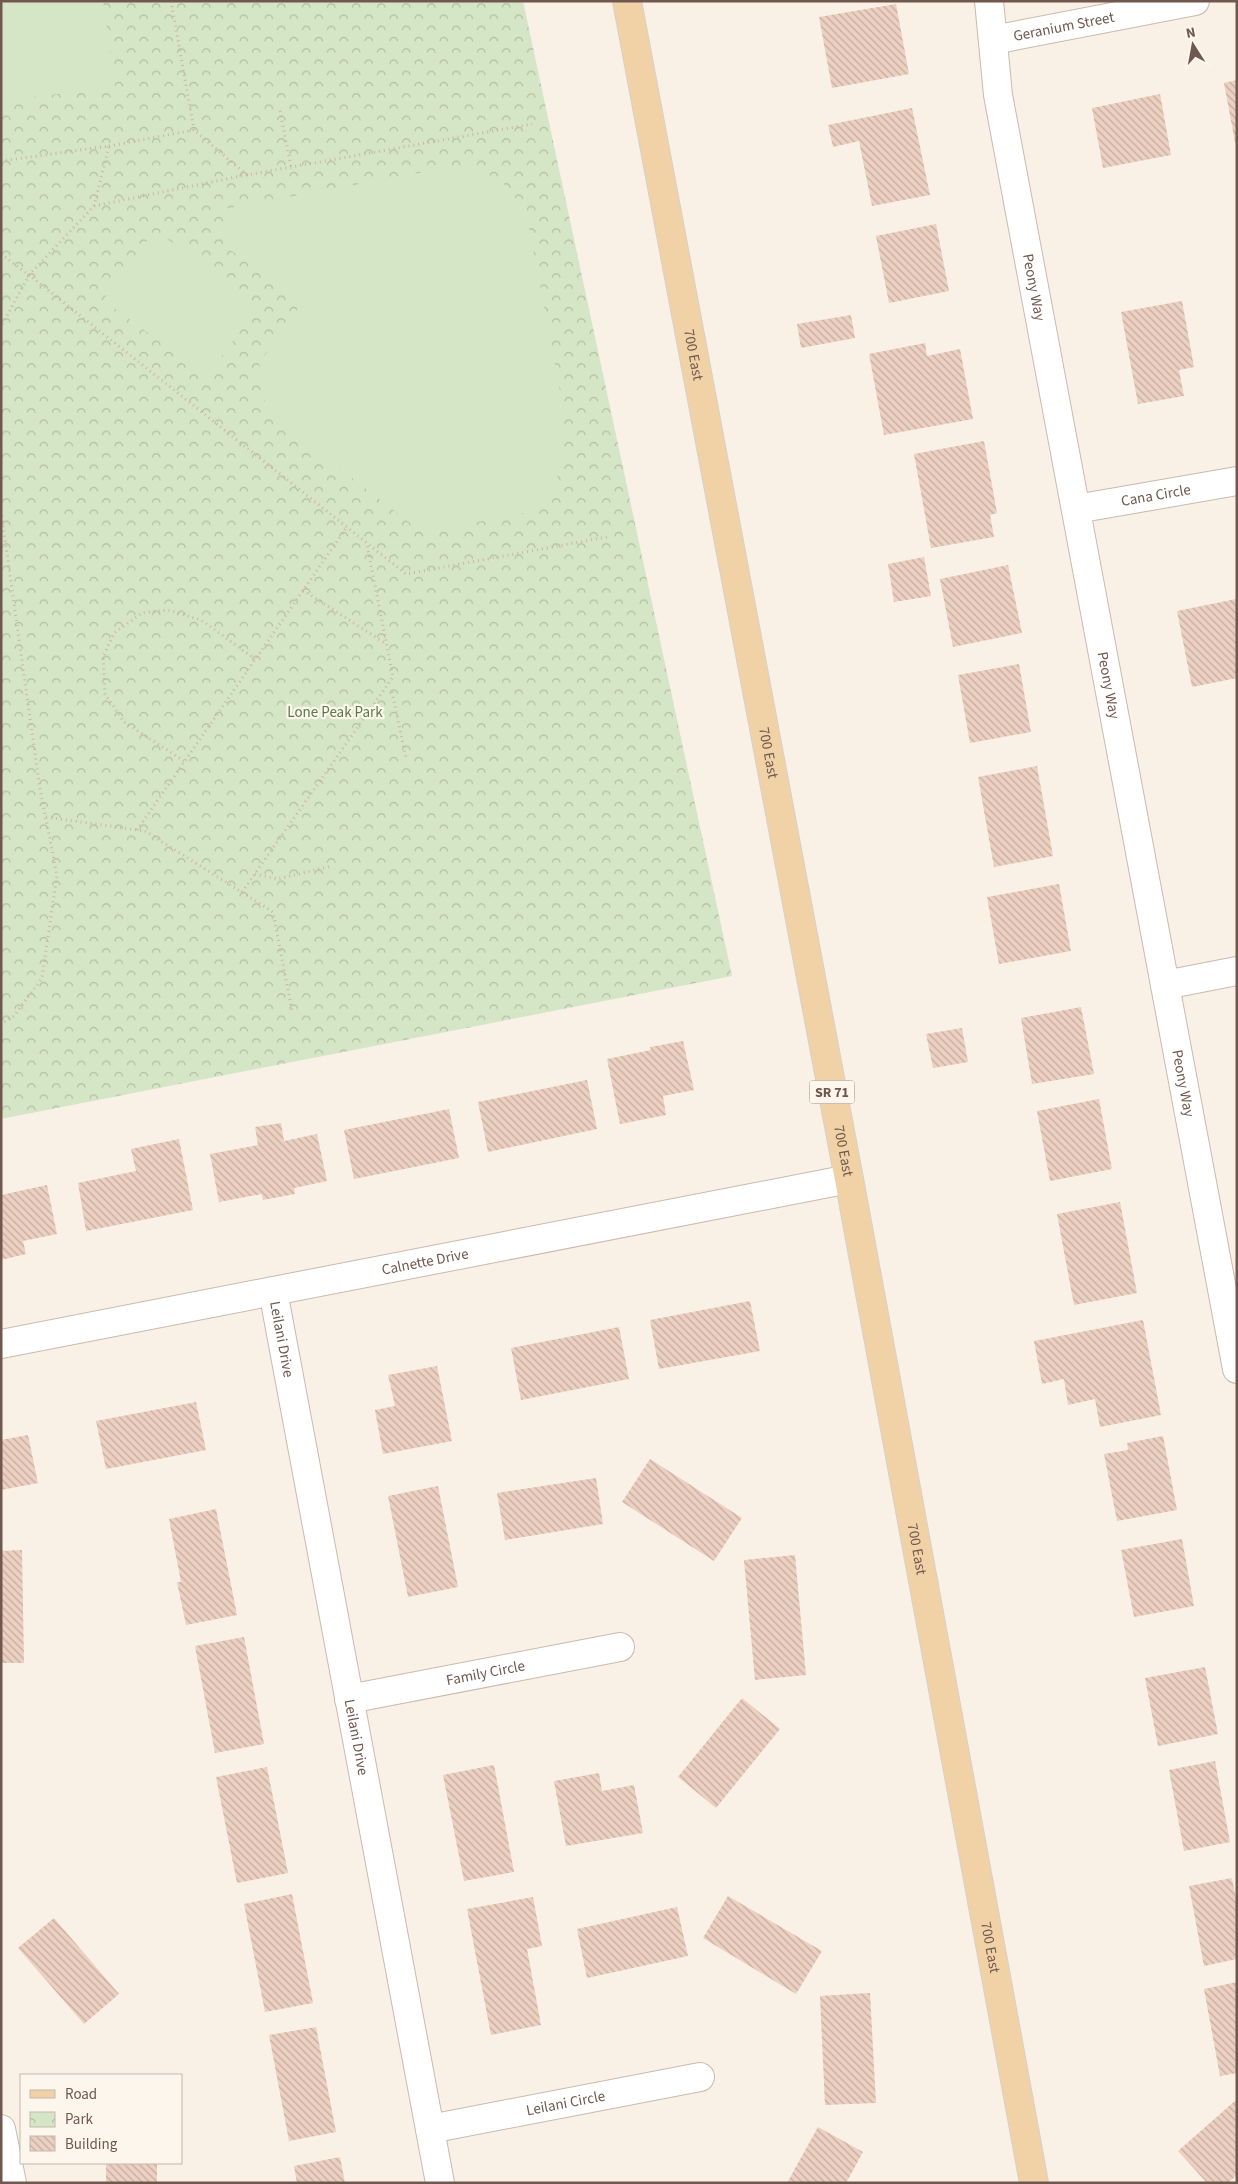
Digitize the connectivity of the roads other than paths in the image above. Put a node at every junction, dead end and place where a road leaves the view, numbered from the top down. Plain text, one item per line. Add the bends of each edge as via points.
1 (627, 1) edge
2 (989, 1) edge
3 (1195, 1) edge
4 (993, 40) junction
5 (1237, 481) edge
6 (1076, 509) junction
7 (1237, 971) edge
8 (1165, 984) junction
9 (849, 1179) junction
10 (273, 1291) junction
11 (1, 1344) edge
12 (1237, 1369) edge
13 (620, 1647) dead end
14 (350, 1699) junction
15 (700, 2077) dead end
16 (430, 2129) junction
17 (1, 2130) edge
18 (12, 2183) edge
19 (440, 2183) edge
20 (1034, 2183) edge

1 - 9 main road, 700 East / SR 71
2 - 4 street, Peony Way
3 - 4 street, Geranium Street
4 - 6 street, Peony Way via 998,95
5 - 6 street, Cana Circle
6 - 8 street, Peony Way
7 - 8 street
8 - 12 street, Peony Way
9 - 10 street, Calnette Drive
9 - 20 main road, 700 East / SR 71
10 - 11 street, Calnette Drive
10 - 14 street, Leilani Drive
13 - 14 street, Family Circle
14 - 16 street, Leilani Drive
15 - 16 street, Leilani Circle
16 - 19 street, Leilani Drive
17 - 18 street

